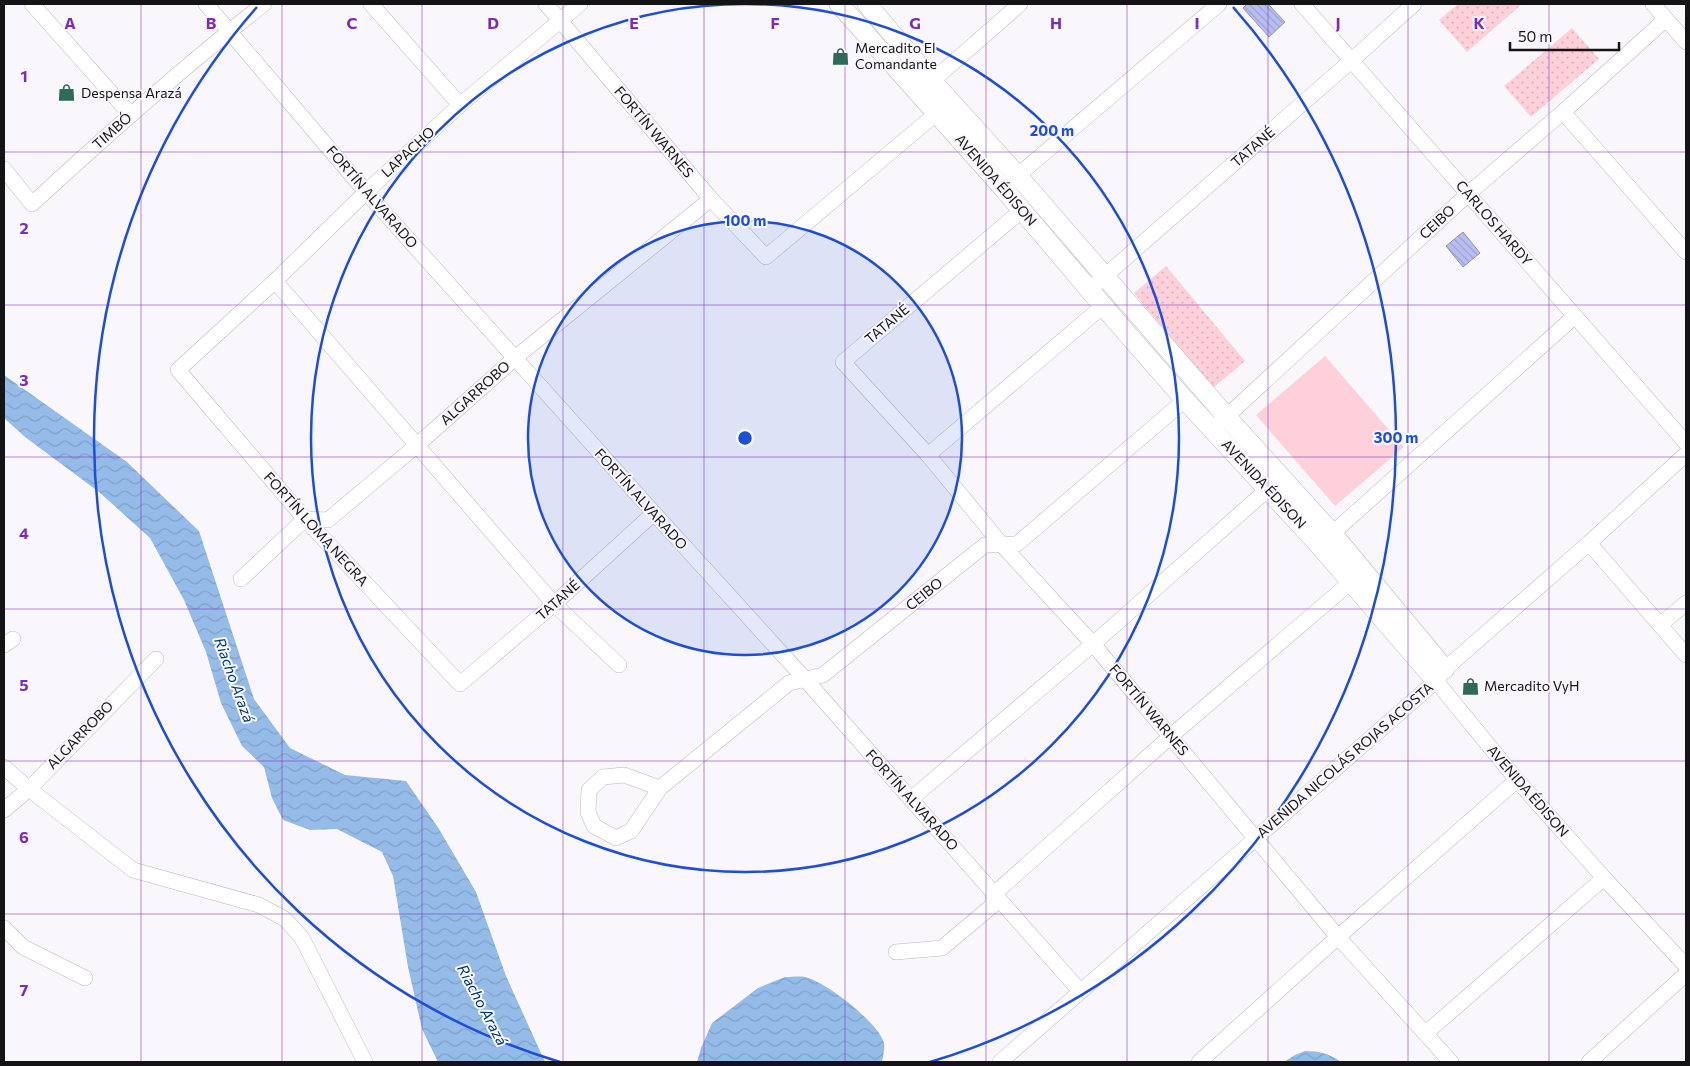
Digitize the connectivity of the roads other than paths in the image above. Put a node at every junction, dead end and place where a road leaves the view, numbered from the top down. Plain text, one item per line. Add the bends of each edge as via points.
1 (32, 4) edge
2 (206, 4) edge
3 (264, 4) edge
4 (371, 4) edge
5 (546, 4) edge
6 (580, 4) edge
7 (839, 4) edge
8 (868, 4) edge
9 (1020, 4) edge
10 (1219, 4) edge
11 (1302, 4) edge
12 (1414, 4) edge
13 (1653, 4) edge
14 (1666, 19) junction
15 (561, 21) junction
16 (229, 31) junction
17 (1686, 42) edge
18 (1351, 61) junction
19 (926, 87) junction
20 (460, 105) junction
21 (1563, 112) junction
22 (937, 113) junction
23 (130, 114) junction
24 (4, 169) edge
25 (1018, 176) junction
26 (1003, 188) junction
27 (366, 192) junction
28 (1468, 194) junction
29 (711, 199) junction
30 (1022, 210) junction
31 (1686, 252) edge
32 (1105, 277) junction
33 (275, 282) junction
34 (1090, 289) junction
35 (1103, 306) junction
36 (1575, 316) junction
37 (515, 358) junction
38 (843, 362) joint
39 (178, 370) joint
40 (1185, 400) junction
41 (1220, 423) junction
42 (1686, 443) edge
43 (416, 446) junction
44 (1686, 454) edge
45 (928, 455) junction
46 (1268, 490) junction
47 (654, 514) junction
48 (305, 520) junction
49 (1326, 539) junction
50 (1589, 543) junction
51 (1002, 545) junction
52 (241, 579) dead end
53 (1352, 581) junction
54 (1686, 603) edge
55 (554, 604) junction
56 (1660, 625) junction
57 (1093, 644) junction
58 (1686, 655) edge
59 (156, 659) dead end
60 (619, 665) dead end
61 (1440, 675) junction
62 (804, 678) junction
63 (460, 684) joint
64 (1171, 736) junction
65 (4, 767) edge
66 (1517, 780) junction
67 (660, 788) junction
68 (29, 789) junction
69 (911, 799) junction
70 (4, 810) edge
71 (1255, 839) junction
72 (1604, 878) junction
73 (994, 894) junction
74 (4, 928) edge
75 (1338, 937) junction
76 (896, 952) dead end
77 (1686, 966) edge
78 (1686, 974) edge
79 (85, 978) dead end
80 (1080, 992) junction
81 (1426, 1034) junction
82 (365, 1062) edge
83 (1000, 1062) edge
84 (1200, 1062) edge
85 (1451, 1062) edge
86 (1589, 1062) edge

1 - 23 street
2 - 16 street, FORTÍN ALVARADO
3 - 16 street, TIMBÓ
4 - 20 street
5 - 15 street, FORTÍN WARNES
6 - 15 street, LAPACHO
7 - 19 main road, AVENIDA ÉDISON
8 - 19 main road, AVENIDA ÉDISON
9 - 19 street
10 - 25 street
11 - 18 street, CARLOS HARDY
12 - 18 street, TATANÉ
13 - 14 street
14 - 17 street
14 - 21 street, CEIBO
15 - 20 street, LAPACHO
15 - 29 street, FORTÍN WARNES
16 - 23 street, TIMBÓ
16 - 27 street, FORTÍN ALVARADO
18 - 28 street, CARLOS HARDY
18 - 32 street, TATANÉ
19 - 22 main road, AVENIDA ÉDISON
19 - 25 main road, AVENIDA ÉDISON
20 - 27 street, LAPACHO
21 - 28 street, CEIBO
21 - 31 street
22 - 26 main road, AVENIDA ÉDISON
22 - 29 street, FORTÍN WARNES via 766,257
23 - 24 street, TIMBÓ via 32,204
25 - 26 street
25 - 32 main road, AVENIDA ÉDISON
26 - 30 main road, AVENIDA ÉDISON
27 - 33 street, LAPACHO
27 - 37 street, FORTÍN ALVARADO
28 - 36 street, CARLOS HARDY
28 - 41 street, CEIBO
29 - 37 street, ALGARROBO
30 - 34 main road, AVENIDA ÉDISON
30 - 38 street, TATANÉ
32 - 34 street, TATANÉ
32 - 41 main road, AVENIDA ÉDISON
33 - 39 street, LAPACHO
33 - 43 street
34 - 35 main road, AVENIDA ÉDISON
35 - 40 main road, AVENIDA ÉDISON
35 - 45 street
36 - 42 street, CARLOS HARDY
36 - 49 street
37 - 43 street, ALGARROBO
37 - 47 street, FORTÍN ALVARADO
38 - 45 street, FORTÍN WARNES
39 - 48 street, FORTÍN LOMA NEGRA
40 - 41 main road, AVENIDA ÉDISON
40 - 51 street, CEIBO via 1017,544
41 - 46 main road, AVENIDA ÉDISON
41 - 49 main road, AVENIDA ÉDISON
43 - 48 street, ALGARROBO via 328,520
43 - 55 street
44 - 50 street, AVENIDA NICOLÁS ROJAS ACOSTA
45 - 51 street, FORTÍN WARNES
46 - 49 main road, AVENIDA ÉDISON
46 - 57 street
47 - 55 street, TATANÉ
47 - 62 street, FORTÍN ALVARADO
48 - 52 street
48 - 63 street, FORTÍN LOMA NEGRA
49 - 53 main road, AVENIDA ÉDISON
49 - 61 main road, AVENIDA ÉDISON
50 - 56 street
50 - 61 street, AVENIDA NICOLÁS ROJAS ACOSTA
51 - 57 street, FORTÍN WARNES
51 - 62 street, CEIBO via 986,545 823,675
53 - 61 main road, AVENIDA ÉDISON
53 - 64 street
54 - 56 street
55 - 60 street
55 - 63 street, TATANÉ
56 - 58 street
57 - 64 street, FORTÍN WARNES
57 - 69 street
59 - 68 street, ALGARROBO
61 - 66 street, AVENIDA ÉDISON
61 - 71 street, AVENIDA NICOLÁS ROJAS ACOSTA
62 - 67 street, CEIBO via 789,683
62 - 69 street, FORTÍN ALVARADO
64 - 71 street, FORTÍN WARNES
64 - 73 street
65 - 68 street
66 - 72 street, AVENIDA ÉDISON
66 - 75 street
67 - 67 street, CEIBO via 631,831 616,838 594,826 588,812 589,790 603,777 624,775
68 - 70 street, ALGARROBO
68 - 82 street via 133,870 259,905 285,920 302,938
69 - 73 street, FORTÍN ALVARADO
71 - 75 street, FORTÍN WARNES
71 - 80 street, AVENIDA NICOLÁS ROJAS ACOSTA
72 - 77 street, AVENIDA ÉDISON
72 - 81 street
73 - 76 street via 992,906 942,948
73 - 80 street, FORTÍN ALVARADO
74 - 79 street via 23,947
75 - 81 street, FORTÍN WARNES
75 - 84 street
78 - 86 street
80 - 83 street, AVENIDA NICOLÁS ROJAS ACOSTA
81 - 85 street, FORTÍN WARNES

